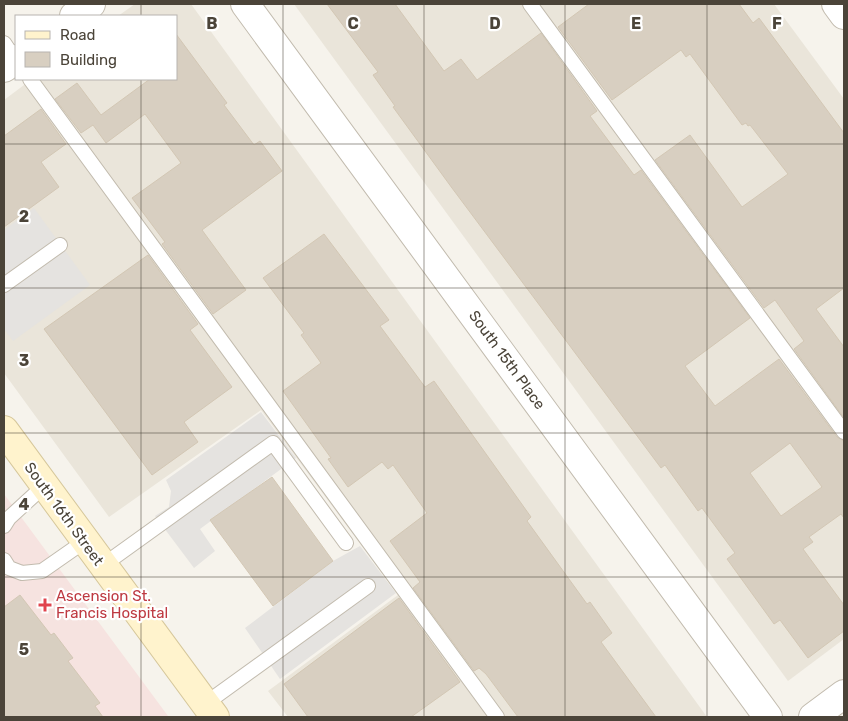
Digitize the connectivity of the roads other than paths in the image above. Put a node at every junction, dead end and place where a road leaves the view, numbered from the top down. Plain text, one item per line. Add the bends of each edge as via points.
1 (91, 4) edge
2 (245, 4) edge
3 (530, 4) edge
4 (836, 4) edge
5 (75, 15) edge
6 (844, 15) edge
7 (4, 43) edge
8 (15, 59) edge
9 (15, 61) edge
10 (4, 68) edge
11 (31, 80) edge
12 (60, 245) dead end
13 (4, 285) edge
14 (844, 432) edge
15 (7, 440) edge
16 (44, 486) junction
17 (4, 526) edge
18 (84, 541) junction
19 (346, 543) dead end
20 (4, 560) edge
21 (102, 566) junction
22 (368, 586) dead end
23 (844, 694) edge
24 (210, 711) edge
25 (497, 717) edge
26 (768, 717) edge
27 (813, 717) edge

1 - 5 street
2 - 26 street, South 15th Place
3 - 14 lane
4 - 6 street
7 - 8 lane
9 - 10 street
11 - 25 lane
12 - 13 lane
15 - 16 street, South 16th Street
16 - 17 lane
16 - 18 street, South 16th Street
18 - 20 lane via 42,571 22,573 9,568
18 - 21 street, South 16th Street
19 - 21 lane via 273,443
21 - 24 street, South 16th Street
22 - 24 lane
23 - 27 street

